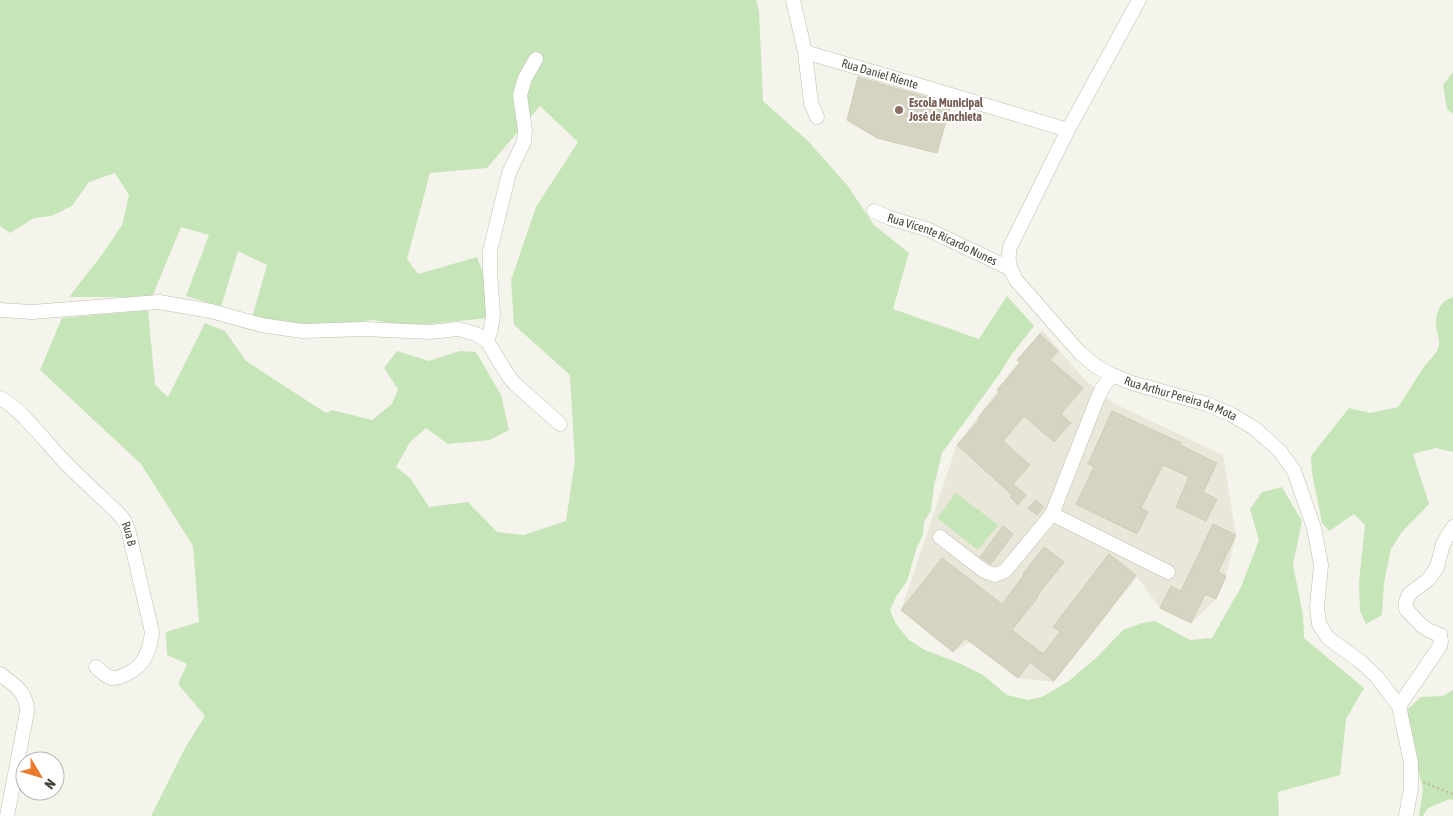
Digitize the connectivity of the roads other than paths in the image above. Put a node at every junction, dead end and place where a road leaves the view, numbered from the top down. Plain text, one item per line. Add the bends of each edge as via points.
1 (793, 0) edge
2 (1139, 0) edge
3 (805, 52) junction
4 (536, 59) dead end
5 (817, 117) dead end
6 (1068, 130) junction
7 (874, 210) dead end
8 (1009, 268) junction
9 (0, 310) edge
10 (487, 341) junction
11 (1112, 375) junction
12 (0, 398) edge
13 (560, 424) dead end
14 (1052, 514) junction
15 (1453, 527) edge
16 (940, 537) dead end
17 (1168, 572) dead end
18 (96, 668) dead end
19 (0, 674) edge
20 (1399, 706) junction
21 (7, 816) edge
22 (1406, 816) edge

1 - 3 street
2 - 6 street
3 - 5 street via 810,103
3 - 6 street, Rua Daniel Riente
4 - 10 street via 520,95 524,142 509,173 490,251 493,315
6 - 8 street via 1010,247
7 - 8 street, Rua Vicente Ricardo Nunes via 929,230
8 - 11 street, Rua Arthur Pereira da Mota via 1080,353
9 - 10 street via 32,312 159,302 302,331 430,332 458,329
10 - 13 street via 515,384
11 - 14 street via 1098,396
11 - 20 street, Rua Arthur Pereira da Mota via 1232,415 1254,428 1280,451 1294,470 1314,528 1321,565 1317,607 1319,624 1328,638 1377,678
12 - 18 street, Rua B via 117,512 128,529 152,632 150,645 142,662 119,678 111,678
14 - 16 street via 1009,567 995,574 984,571
14 - 17 street
15 - 20 street via 1443,544 1437,567 1429,579 1409,594 1406,602 1406,609 1412,616 1440,635 1441,641
19 - 21 street via 20,690 27,703
20 - 22 street, Rua Arthur Pereira da Mota via 1411,763

